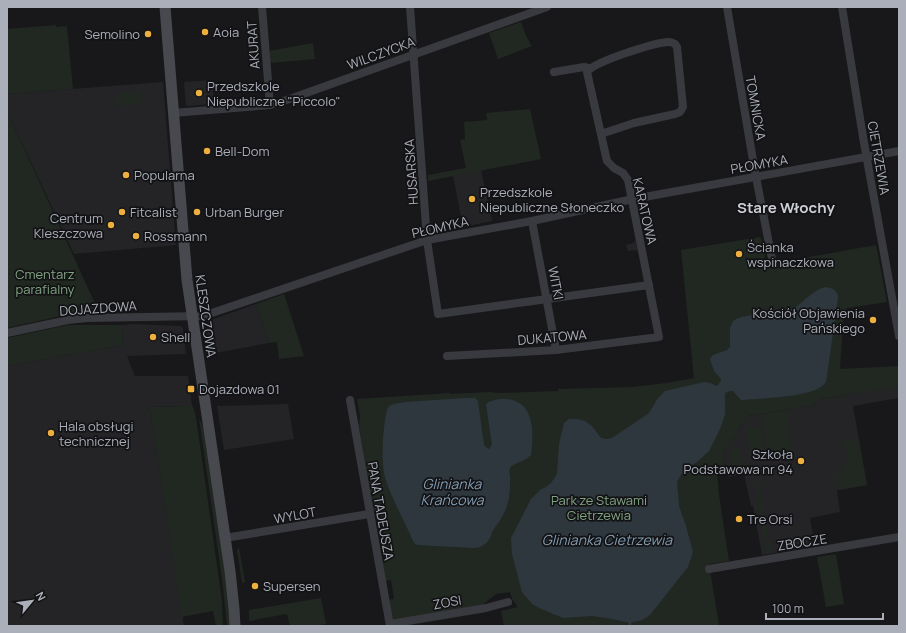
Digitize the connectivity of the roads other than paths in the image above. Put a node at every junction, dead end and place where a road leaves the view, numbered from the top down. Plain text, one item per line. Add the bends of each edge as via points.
1 (165, 7) edge
2 (262, 7) edge
3 (410, 7) edge
4 (547, 7) edge
5 (727, 7) edge
6 (842, 7) edge
7 (414, 54) junction
8 (554, 72) dead end
9 (588, 72) junction
10 (270, 104) junction
11 (173, 113) junction
12 (601, 134) junction
13 (899, 151) edge
14 (867, 157) junction
15 (756, 177) junction
16 (633, 199) junction
17 (532, 221) junction
18 (427, 240) junction
19 (772, 259) dead end
20 (649, 285) junction
21 (547, 300) junction
22 (191, 317) junction
23 (7, 333) edge
24 (899, 336) edge
25 (659, 337) joint
26 (556, 350) junction
27 (447, 356) dead end
28 (350, 400) dead end
29 (369, 514) junction
30 (899, 537) edge
31 (225, 538) junction
32 (709, 569) dead end
33 (508, 602) dead end
34 (390, 625) edge
35 (234, 626) edge

1 - 11 main road, KLESZCZOWA
2 - 10 street, AKURAT
3 - 7 street, HUSARSKA
4 - 7 street, WILCZYCKA
5 - 15 street, TOMNICKA
6 - 14 street, CIETRZEWIA
7 - 10 street, WILCZYCKA
7 - 18 street, HUSARSKA
8 - 9 street via 584,67
9 - 12 street, KARATOWA
9 - 12 street via 631,51 668,42 677,46 683,107 680,112
10 - 11 street, WILCZYCKA
11 - 22 main road, KLESZCZOWA
12 - 16 street, KARATOWA via 607,161 626,176
13 - 14 street, PŁOMYKA
14 - 15 street, PŁOMYKA
14 - 24 street, CIETRZEWIA
15 - 16 street, PŁOMYKA
15 - 19 street, TOMNICKA
16 - 17 street, PŁOMYKA
16 - 20 street, KARATOWA
17 - 18 street, PŁOMYKA
17 - 21 street, WITKI
18 - 21 street, HUSARSKA via 438,314
18 - 22 street, PŁOMYKA via 209,315
20 - 21 street, HUSARSKA
20 - 25 street, KARATOWA
21 - 26 street, WITKI
22 - 23 street, DOJAZDOWA via 87,318
22 - 31 main road, KLESZCZOWA
25 - 26 street, DUKATOWA
26 - 27 street, DUKATOWA
28 - 29 street, PANA TADEUSZA
29 - 31 street, WYLOT
29 - 34 street, PANA TADEUSZA
30 - 32 street, ZBOCZE
31 - 35 main road, KLESZCZOWA
33 - 34 street, ZOSI

